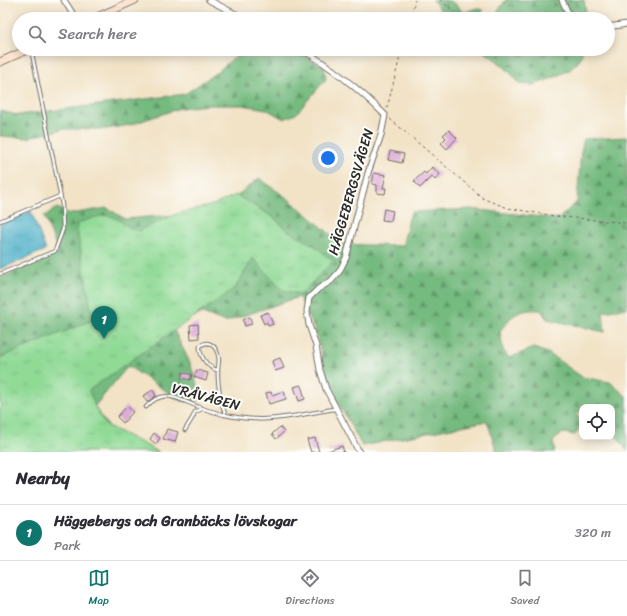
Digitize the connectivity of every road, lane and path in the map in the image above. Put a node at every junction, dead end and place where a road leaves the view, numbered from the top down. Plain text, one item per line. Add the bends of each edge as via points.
1 (64, 0) edge
2 (135, 0) edge
3 (209, 0) edge
4 (415, 0) edge
5 (440, 0) edge
6 (562, 0) edge
7 (72, 12) edge
8 (109, 12) edge
9 (232, 12) edge
10 (412, 12) edge
11 (454, 12) edge
12 (568, 12) edge
13 (627, 24) edge
14 (615, 26) edge
15 (14, 56) edge
16 (31, 56) edge
17 (313, 56) edge
18 (400, 56) edge
19 (0, 62) edge
20 (385, 115) junction
21 (60, 196) junction
22 (0, 221) edge
23 (627, 223) edge
24 (0, 274) edge
25 (218, 370) junction
26 (146, 407) dead end
27 (203, 409) junction
28 (335, 409) junction
29 (225, 415) junction
30 (185, 430) dead end
31 (359, 452) edge

1 - 7 street
2 - 8 street
3 - 9 street
4 - 10 path
5 - 11 path
6 - 12 street
13 - 14 street
15 - 19 street
16 - 21 lane
17 - 20 street, HÄGGEBERGSVÄGEN via 366,96
18 - 20 path
20 - 23 path via 484,199 508,208 554,216
20 - 28 street, HÄGGEBERGSVÄGEN via 346,258 331,281 309,298 309,325 320,370
21 - 22 lane
21 - 24 lane via 63,230 55,251
25 - 25 lane via 219,356 208,342 204,342 200,350 205,361
25 - 29 lane
26 - 27 lane, VRÅVÄGEN via 156,398 169,396 180,398
27 - 29 lane, VRÅVÄGEN
27 - 30 lane via 194,412 194,417
28 - 29 lane, VRÅVÄGEN via 261,419
28 - 31 street, HÄGGEBERGSVÄGEN

